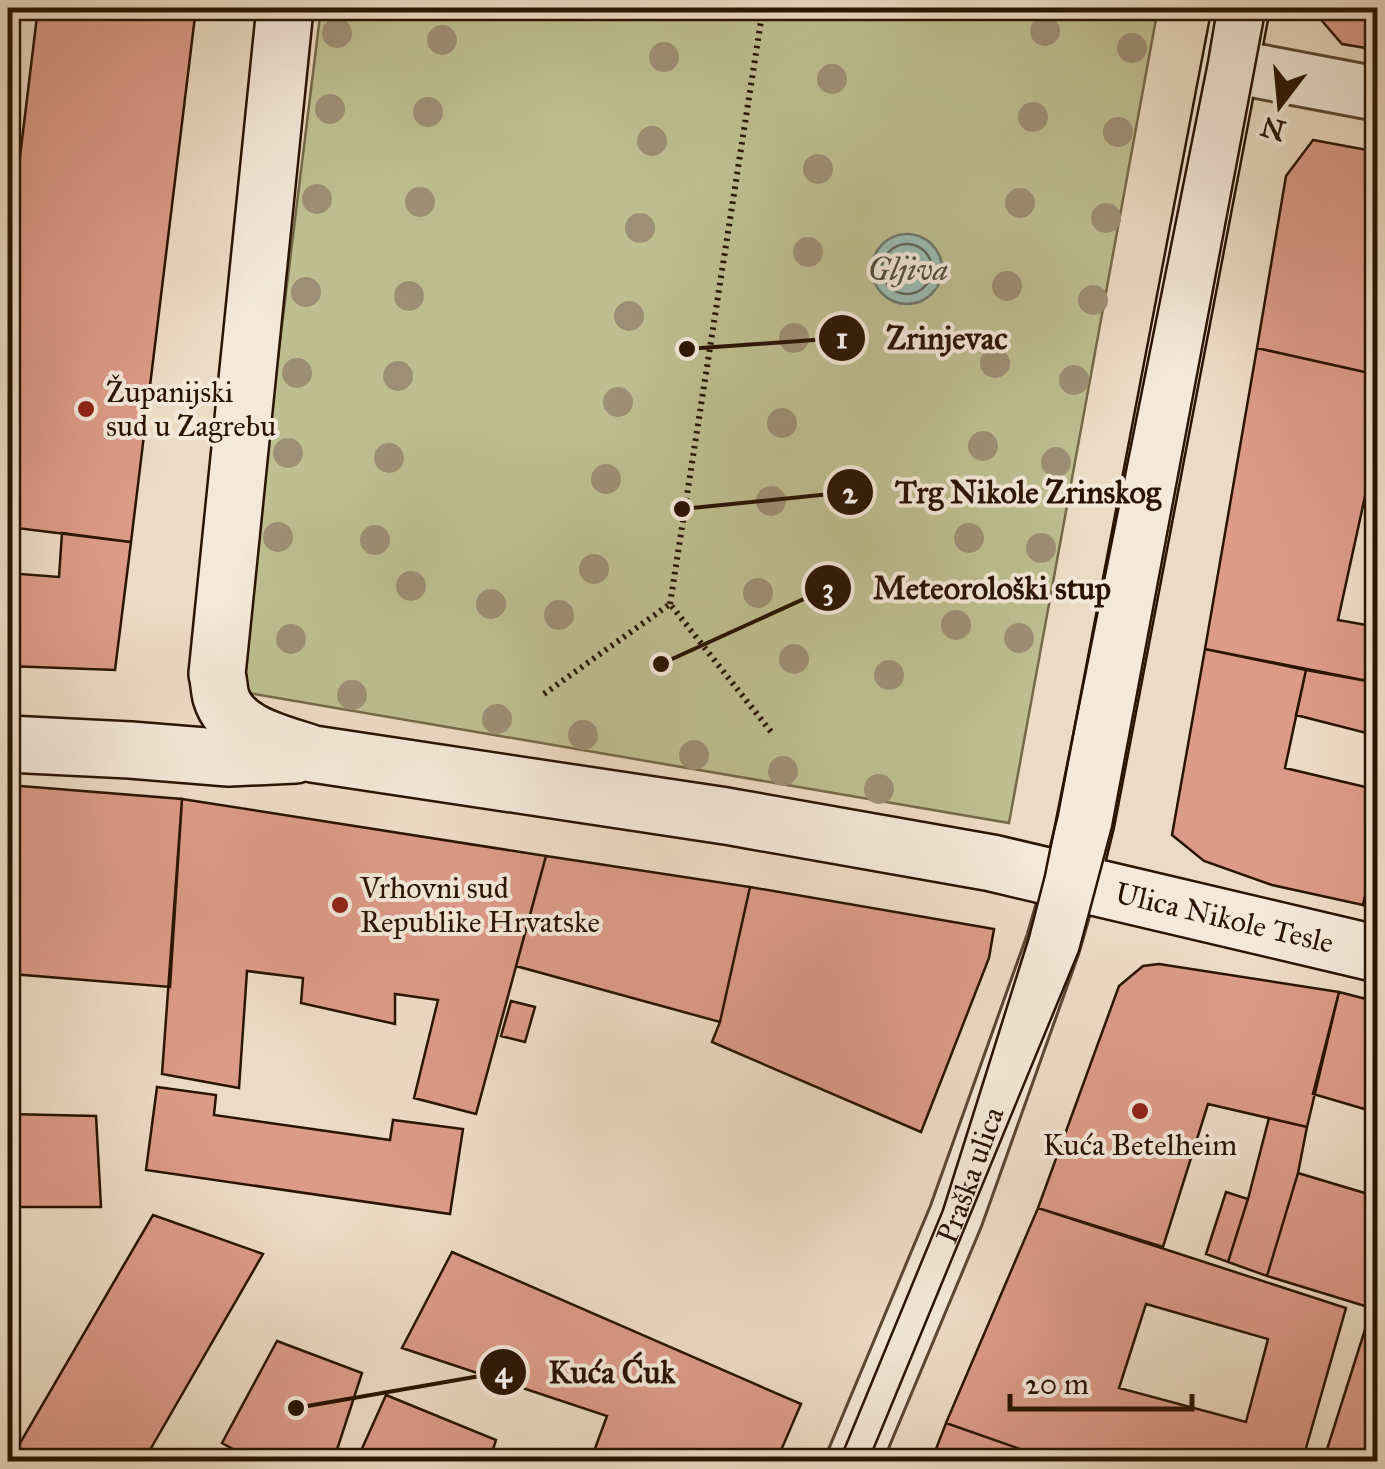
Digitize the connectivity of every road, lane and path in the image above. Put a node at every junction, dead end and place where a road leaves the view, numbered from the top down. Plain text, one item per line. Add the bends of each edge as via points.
1 (285, 8) edge
2 (764, 8) edge
3 (1241, 8) edge
4 (1231, 66) junction
5 (1378, 94) edge
6 (670, 604) junction
7 (544, 694) dead end
8 (772, 733) dead end
9 (8, 744) edge
10 (314, 754) junction
11 (1071, 882) junction
12 (1378, 954) edge
13 (854, 1462) edge

1 - 10 street via 218,674 233,718
2 - 6 path
3 - 4 street
4 - 5 street
4 - 11 street
6 - 7 path
6 - 8 path
9 - 10 street via 228,758
10 - 11 street, Ulica Nikole Tesle via 726,816
11 - 12 street, Ulica Nikole Tesle
11 - 13 street, Praška ulica via 956,1216

